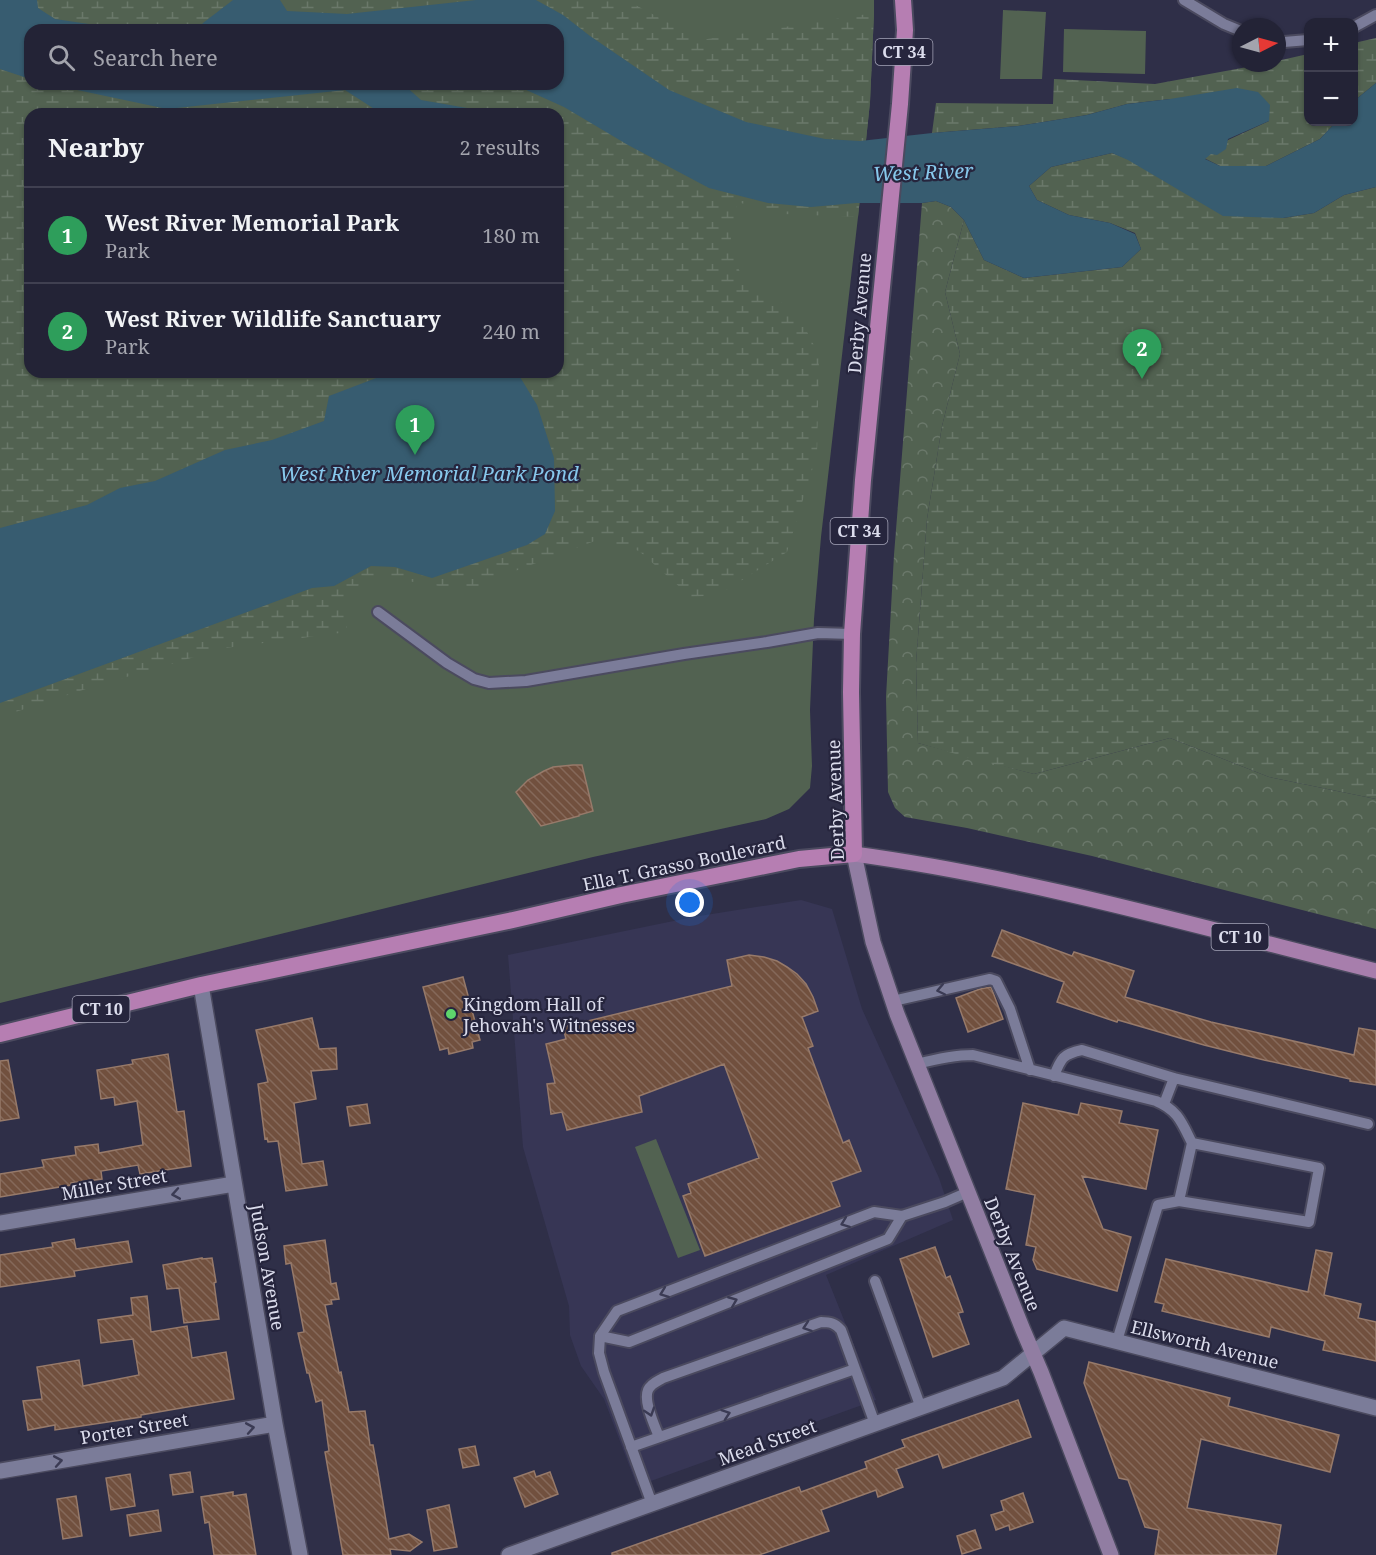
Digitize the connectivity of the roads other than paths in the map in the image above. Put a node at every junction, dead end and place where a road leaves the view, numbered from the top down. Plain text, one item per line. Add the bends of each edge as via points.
1 (903, 0) edge
2 (1184, 0) edge
3 (1376, 15) edge
4 (1358, 24) edge
5 (1232, 27) edge
6 (1304, 40) edge
7 (1286, 42) edge
8 (378, 612) dead end
9 (852, 634) junction
10 (854, 854) junction
11 (1376, 971) edge
12 (201, 984) junction
13 (893, 1002) junction
14 (0, 1034) edge
15 (917, 1064) junction
16 (1030, 1070) junction
17 (1054, 1076) junction
18 (1174, 1078) junction
19 (1164, 1104) junction
20 (1368, 1124) dead end
21 (1192, 1143) junction
22 (234, 1184) junction
23 (968, 1192) junction
24 (1179, 1201) junction
25 (902, 1216) junction
26 (0, 1223) edge
27 (874, 1281) dead end
28 (600, 1336) junction
29 (1117, 1341) junction
30 (1033, 1355) junction
31 (855, 1369) junction
32 (921, 1408) junction
33 (1376, 1408) edge
34 (275, 1424) junction
35 (875, 1424) junction
36 (659, 1437) junction
37 (631, 1447) junction
38 (0, 1471) edge
39 (652, 1504) junction
40 (300, 1555) edge
41 (509, 1555) edge
42 (1111, 1555) edge

1 - 9 highway, Derby Avenue / CT 34 via 900,104
2 - 5 lane
3 - 4 lane
6 - 7 lane
8 - 9 lane via 447,663 489,683 526,681 818,633
9 - 10 highway, Derby Avenue / CT 34
10 - 11 main road, Ella T. Grasso Boulevard / CT 10 via 1069,893
10 - 12 highway, Ella T. Grasso Boulevard / CT 10 via 722,874
10 - 13 main road, Derby Avenue via 873,942
12 - 14 highway, Ella T. Grasso Boulevard / CT 10
12 - 22 street, Judson Avenue
13 - 15 main road, Derby Avenue
16 -> 13 lane via 1010,1009 996,981 990,979
15 - 16 lane via 973,1055
15 - 23 main road, Derby Avenue
16 - 17 lane
17 - 18 lane via 1060,1060 1082,1050
17 - 19 lane
18 - 19 lane
18 - 20 lane
19 - 21 lane via 1178,1115
21 - 24 lane
21 - 24 lane via 1319,1167 1309,1222
22 -> 26 street, Miller Street
22 - 34 street, Judson Avenue
23 - 25 lane
23 - 30 main road, Derby Avenue
24 - 29 lane via 1158,1205
25 -> 28 lane via 874,1212 618,1311
28 -> 25 lane via 629,1342 888,1239
27 - 32 lane
28 - 37 lane via 604,1372
29 - 30 street, Ellsworth Avenue via 1064,1328
29 - 33 street, Ellsworth Avenue
30 - 32 street, Mead Street via 1003,1378
30 - 42 main road, Derby Avenue
31 - 35 lane
36 -> 31 lane
31 -> 36 lane via 836,1324 821,1322 808,1326 653,1383 647,1400
32 - 35 street, Mead Street
38 -> 34 street, Porter Street
34 - 40 street, Judson Avenue
35 - 39 street, Mead Street
36 - 37 lane
37 - 39 lane
39 - 41 street, Mead Street

